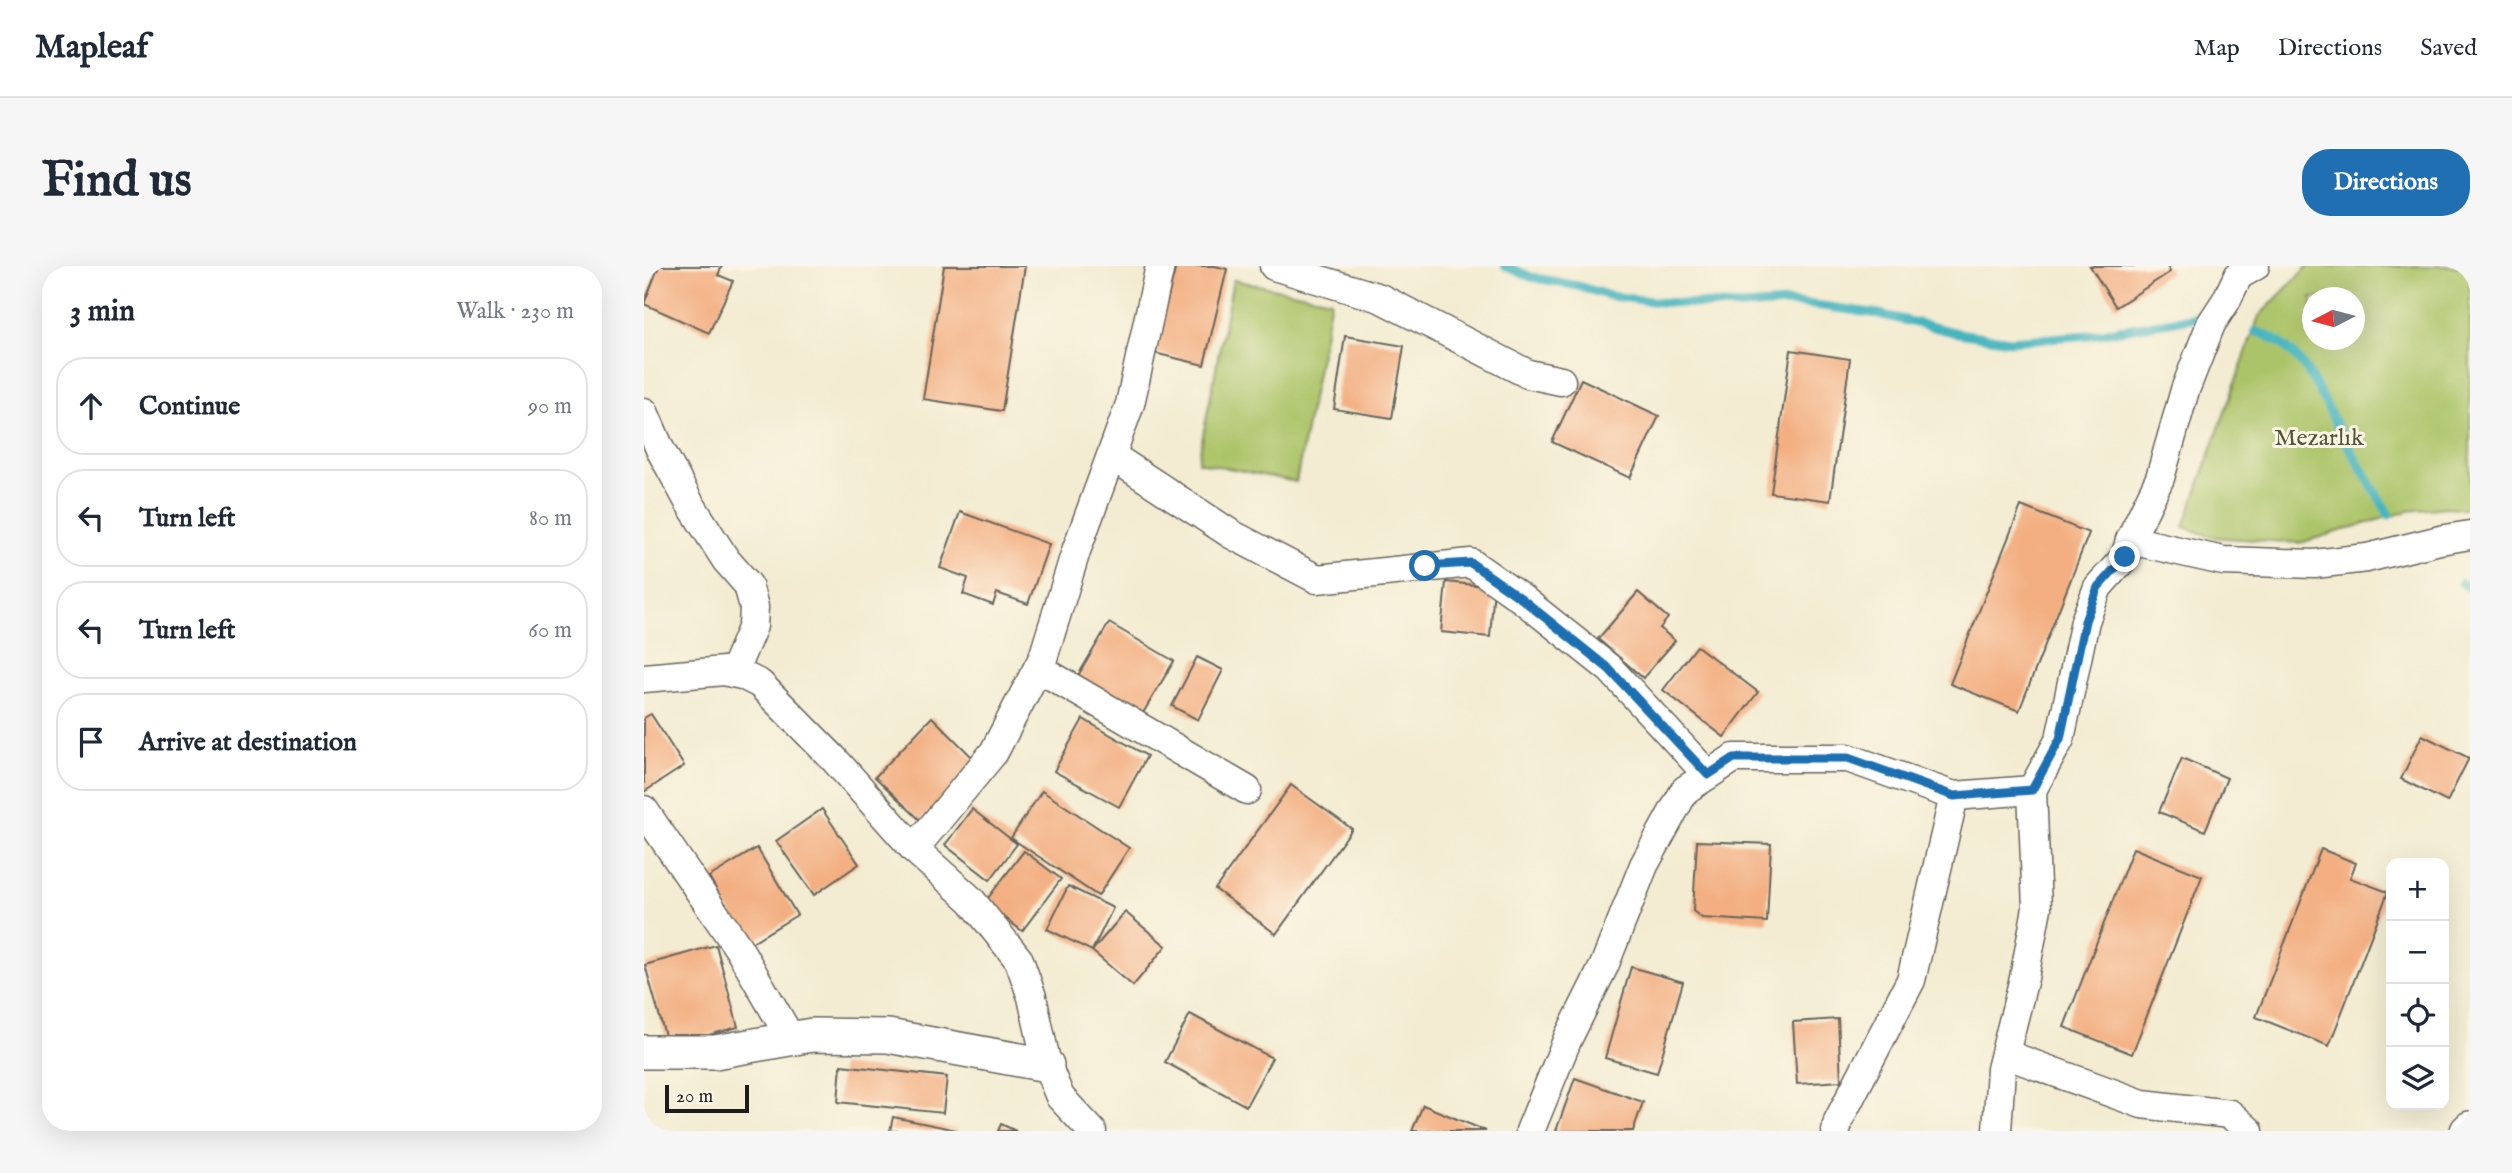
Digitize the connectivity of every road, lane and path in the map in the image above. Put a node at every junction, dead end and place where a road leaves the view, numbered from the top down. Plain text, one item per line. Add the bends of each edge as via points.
1 (1160, 266) edge
2 (1274, 266) edge
3 (2255, 266) edge
4 (1561, 381) dead end
5 (644, 412) edge
6 (1112, 456) junction
7 (2470, 535) edge
8 (2130, 540) junction
9 (1038, 668) junction
10 (733, 673) junction
11 (644, 678) edge
12 (1708, 775) junction
13 (1247, 790) dead end
14 (2032, 790) junction
15 (1954, 796) junction
16 (644, 810) edge
17 (914, 849) junction
18 (790, 1039) junction
19 (644, 1052) edge
20 (2005, 1054) junction
21 (1048, 1065) junction
22 (1092, 1131) edge
23 (1531, 1131) edge
24 (1836, 1131) edge
25 (1997, 1131) edge
26 (2249, 1131) edge

1 - 6 street via 1130,404
2 - 4 street via 1380,298 1528,374
3 - 8 street via 2238,276 2211,324 2185,390 2160,478
5 - 10 street via 689,502 748,585 753,626
6 - 9 street
6 - 12 street via 1231,534 1317,579 1471,563 1609,669
7 - 8 street via 2367,558 2314,564 2223,561
8 - 14 street via 2125,557 2098,587 2085,621 2060,739
9 - 13 street
9 - 17 street via 994,751
10 - 11 street
10 - 17 street via 760,684
12 - 15 street via 1734,758 1848,758
12 - 23 street via 1685,790 1644,865
14 - 15 street
14 - 20 street via 2037,908
15 - 24 street via 1912,980
16 - 18 street via 739,949
17 - 21 street via 971,900 1020,960
18 - 19 street via 715,1052
18 - 21 street via 888,1036
20 - 25 street
20 - 26 street via 2142,1104 2230,1114
21 - 22 street via 1060,1097

